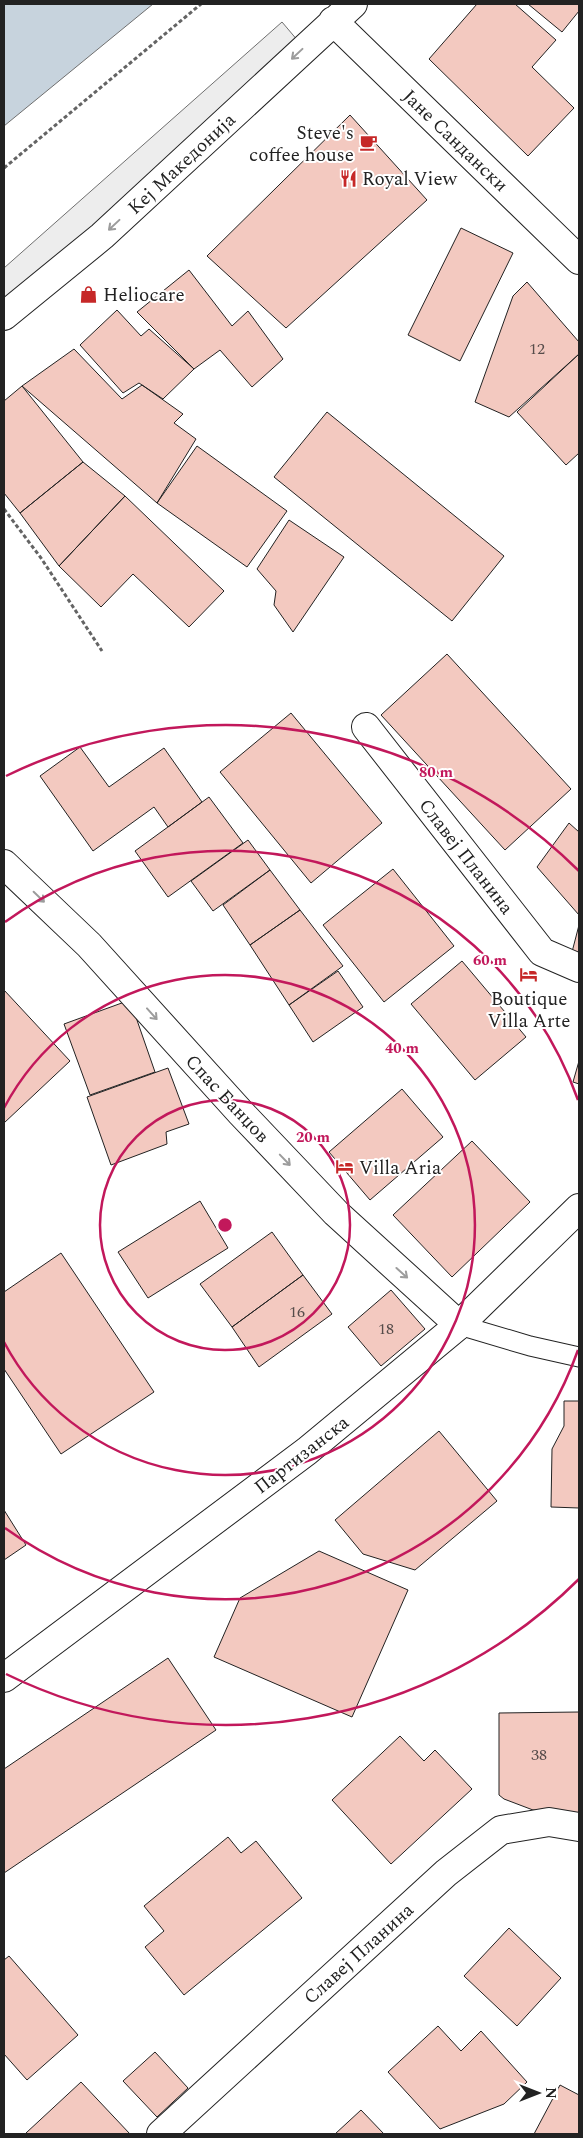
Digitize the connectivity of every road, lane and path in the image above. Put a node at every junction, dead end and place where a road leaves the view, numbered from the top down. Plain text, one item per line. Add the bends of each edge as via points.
1 (201, 4) edge
2 (353, 4) edge
3 (333, 21) junction
4 (4, 168) edge
5 (579, 260) edge
6 (4, 316) edge
7 (4, 509) edge
8 (102, 651) dead end
9 (366, 727) dead end
10 (4, 864) edge
11 (579, 968) edge
12 (579, 1208) edge
13 (459, 1325) junction
14 (579, 1357) edge
15 (4, 1678) edge
16 (579, 1827) edge
17 (161, 2134) edge

1 - 4 path
2 - 3 street, Кеј Македонија
3 - 5 street, Јане Сандански
3 -> 6 street, Кеј Македонија via 102,236
7 - 8 path via 41,558
9 - 11 street, Славеј Планина via 542,952
10 -> 13 street, Спас Банџов via 89,945 336,1214
12 - 13 street, Партизанска
13 - 14 lane
13 - 15 street, Партизанска via 307,1451
16 - 17 street, Славеј Планина via 549,1822 501,1830 446,1873

